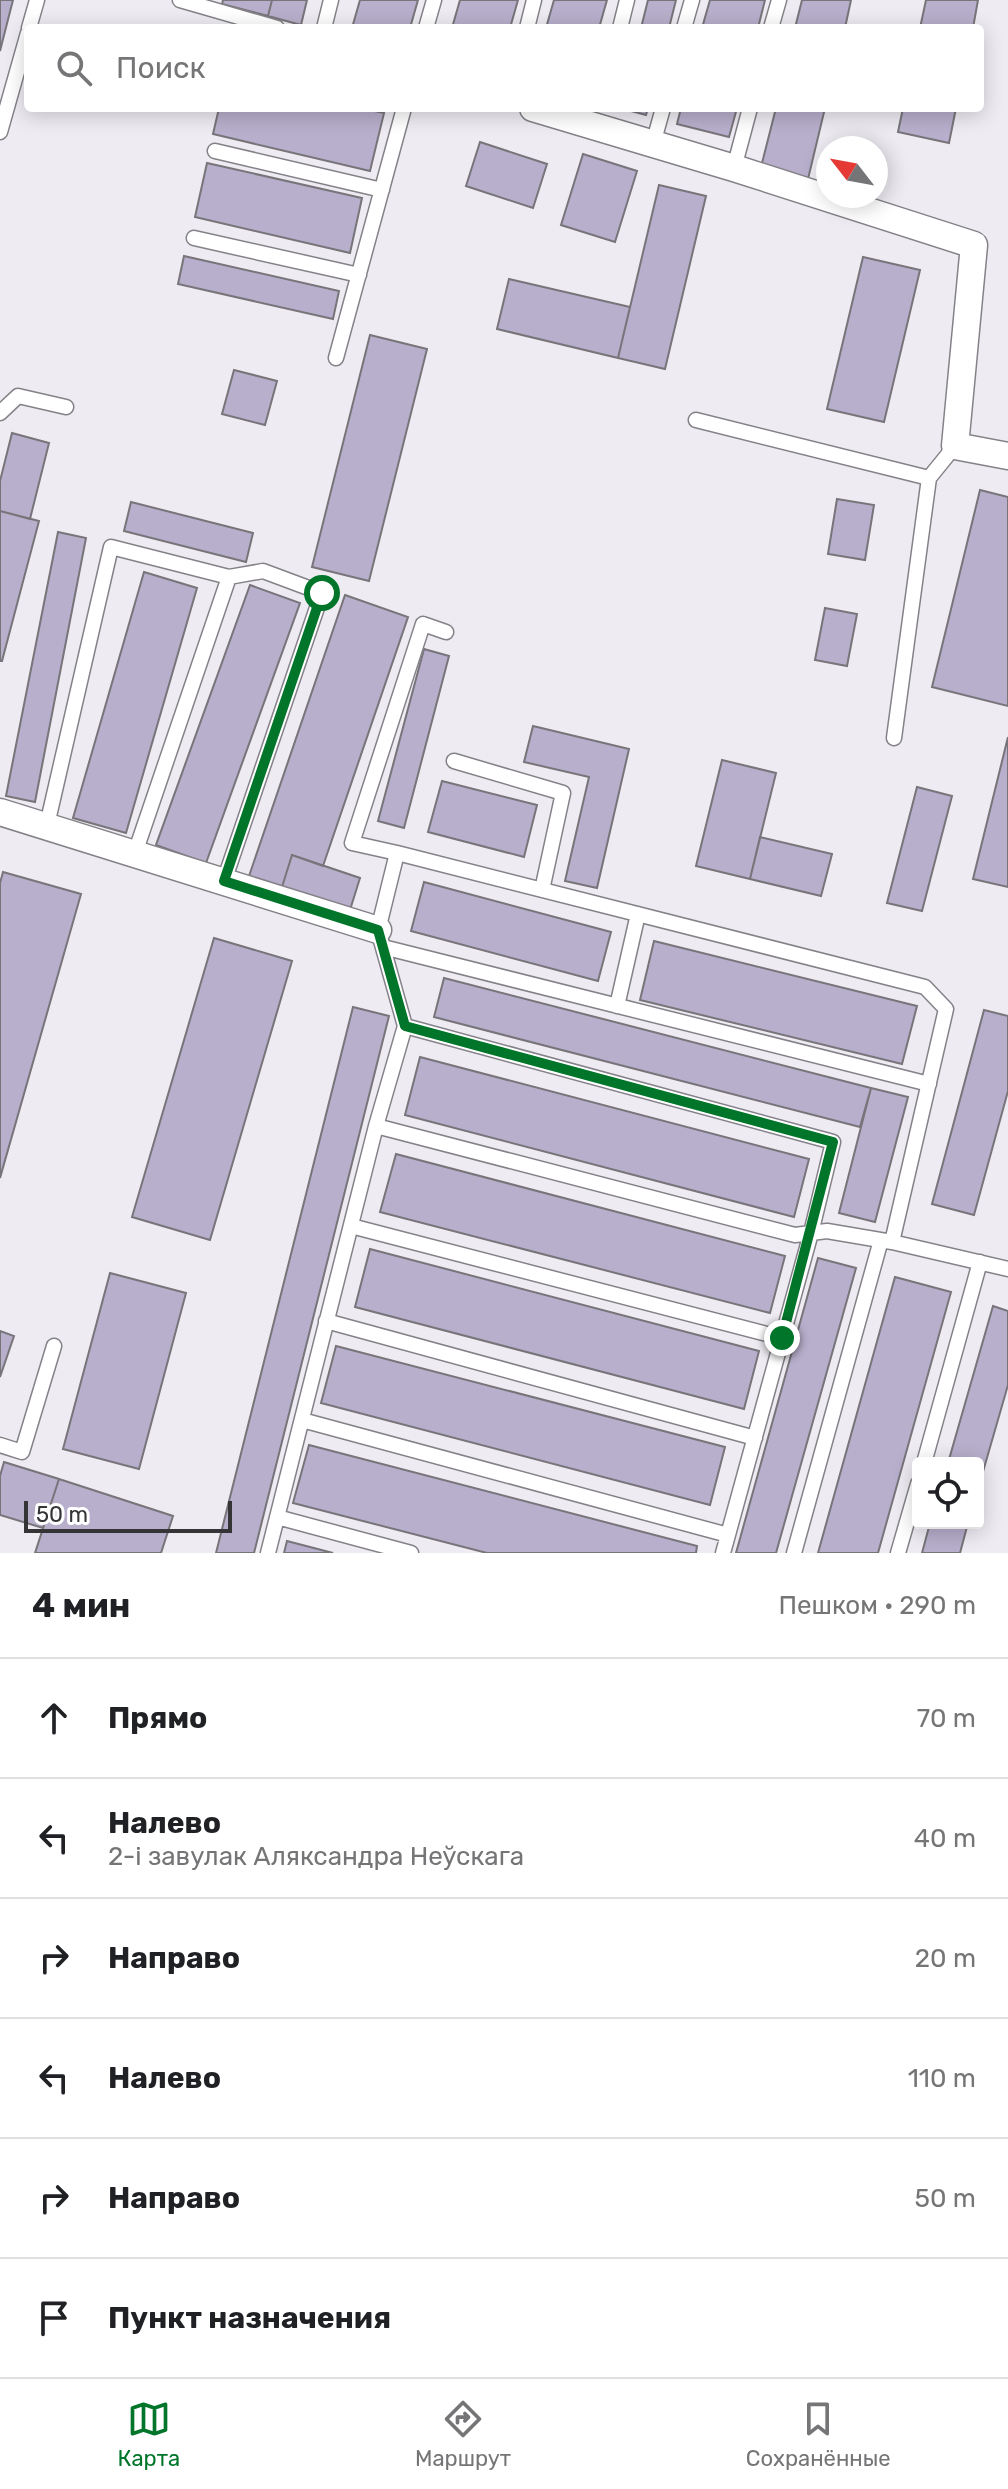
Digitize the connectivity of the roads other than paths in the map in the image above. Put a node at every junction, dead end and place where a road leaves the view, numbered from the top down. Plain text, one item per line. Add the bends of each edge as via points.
1 (37, 0) edge
2 (180, 0) edge
3 (331, 0) edge
4 (434, 0) edge
5 (534, 0) edge
6 (627, 0) edge
7 (692, 0) edge
8 (779, 0) edge
9 (197, 2) edge
10 (31, 24) edge
11 (265, 24) edge
12 (325, 24) edge
13 (427, 24) edge
14 (528, 24) edge
15 (621, 24) edge
16 (685, 24) edge
17 (772, 24) edge
18 (24, 42) edge
19 (6, 85) edge
20 (403, 112) edge
21 (561, 112) edge
22 (662, 112) edge
23 (749, 112) edge
24 (597, 117) edge
25 (0, 132) edge
26 (653, 144) junction
27 (215, 151) dead end
28 (734, 168) junction
29 (382, 190) junction
30 (194, 238) dead end
31 (359, 275) junction
32 (336, 358) dead end
33 (66, 407) dead end
34 (0, 413) edge
35 (696, 420) dead end
36 (955, 446) junction
37 (1008, 456) edge
38 (929, 478) junction
39 (229, 577) junction
40 (446, 632) dead end
41 (894, 738) dead end
42 (454, 761) dead end
43 (0, 812) edge
44 (47, 825) junction
45 (135, 853) junction
46 (397, 853) junction
47 (224, 881) junction
48 (542, 890) junction
49 (638, 914) junction
50 (380, 938) junction
51 (617, 1006) junction
52 (405, 1026) junction
53 (929, 1084) junction
54 (376, 1126) junction
55 (351, 1226) junction
56 (811, 1233) junction
57 (886, 1241) junction
58 (980, 1262) junction
59 (1008, 1269) edge
60 (326, 1321) junction
61 (782, 1338) junction
62 (54, 1346) dead end
63 (302, 1420) junction
64 (755, 1438) junction
65 (0, 1445) edge
66 (926, 1457) edge
67 (912, 1505) edge
68 (277, 1517) junction
69 (728, 1535) junction
70 (268, 1553) edge
71 (411, 1553) edge
72 (723, 1553) edge
73 (794, 1553) edge
74 (898, 1553) edge

1 - 10 lane
2 - 9 lane
3 - 12 lane
4 - 13 lane
5 - 14 lane
6 - 15 lane
7 - 16 lane
8 - 17 lane
9 - 11 lane
18 - 19 lane
19 - 25 lane
20 - 29 lane
21 - 24 street
22 - 26 lane
23 - 28 lane
24 - 26 street
26 - 28 street
27 - 29 lane
28 - 36 street via 974,245
29 - 31 lane
30 - 31 lane
31 - 32 lane
33 - 34 lane via 18,396
35 - 38 lane
36 - 37 street
36 - 38 lane
38 - 41 lane
39 - 44 lane via 111,547
39 - 45 lane
39 - 47 lane via 263,571 322,593
40 - 46 lane via 423,624 352,843
42 - 48 lane via 563,793
43 - 44 street
44 - 45 street
45 - 47 street
46 - 48 lane
46 - 50 lane
47 - 50 street
48 - 49 lane
49 - 51 lane
49 - 53 lane via 925,987 946,1009
50 - 51 lane
50 - 52 lane
51 - 53 lane
52 - 54 lane
52 - 56 lane via 833,1142
53 - 57 lane
54 - 55 lane
54 - 56 lane via 795,1235
55 - 60 lane
55 - 61 lane
56 - 57 lane
56 - 61 lane
57 - 58 lane
57 - 73 lane
58 - 59 lane
58 - 66 lane
60 - 63 lane
60 - 64 lane
61 - 64 lane
62 - 65 lane via 22,1452
63 - 68 lane
63 - 69 lane
64 - 69 lane
67 - 74 lane
68 - 70 lane
68 - 71 lane
69 - 72 lane

